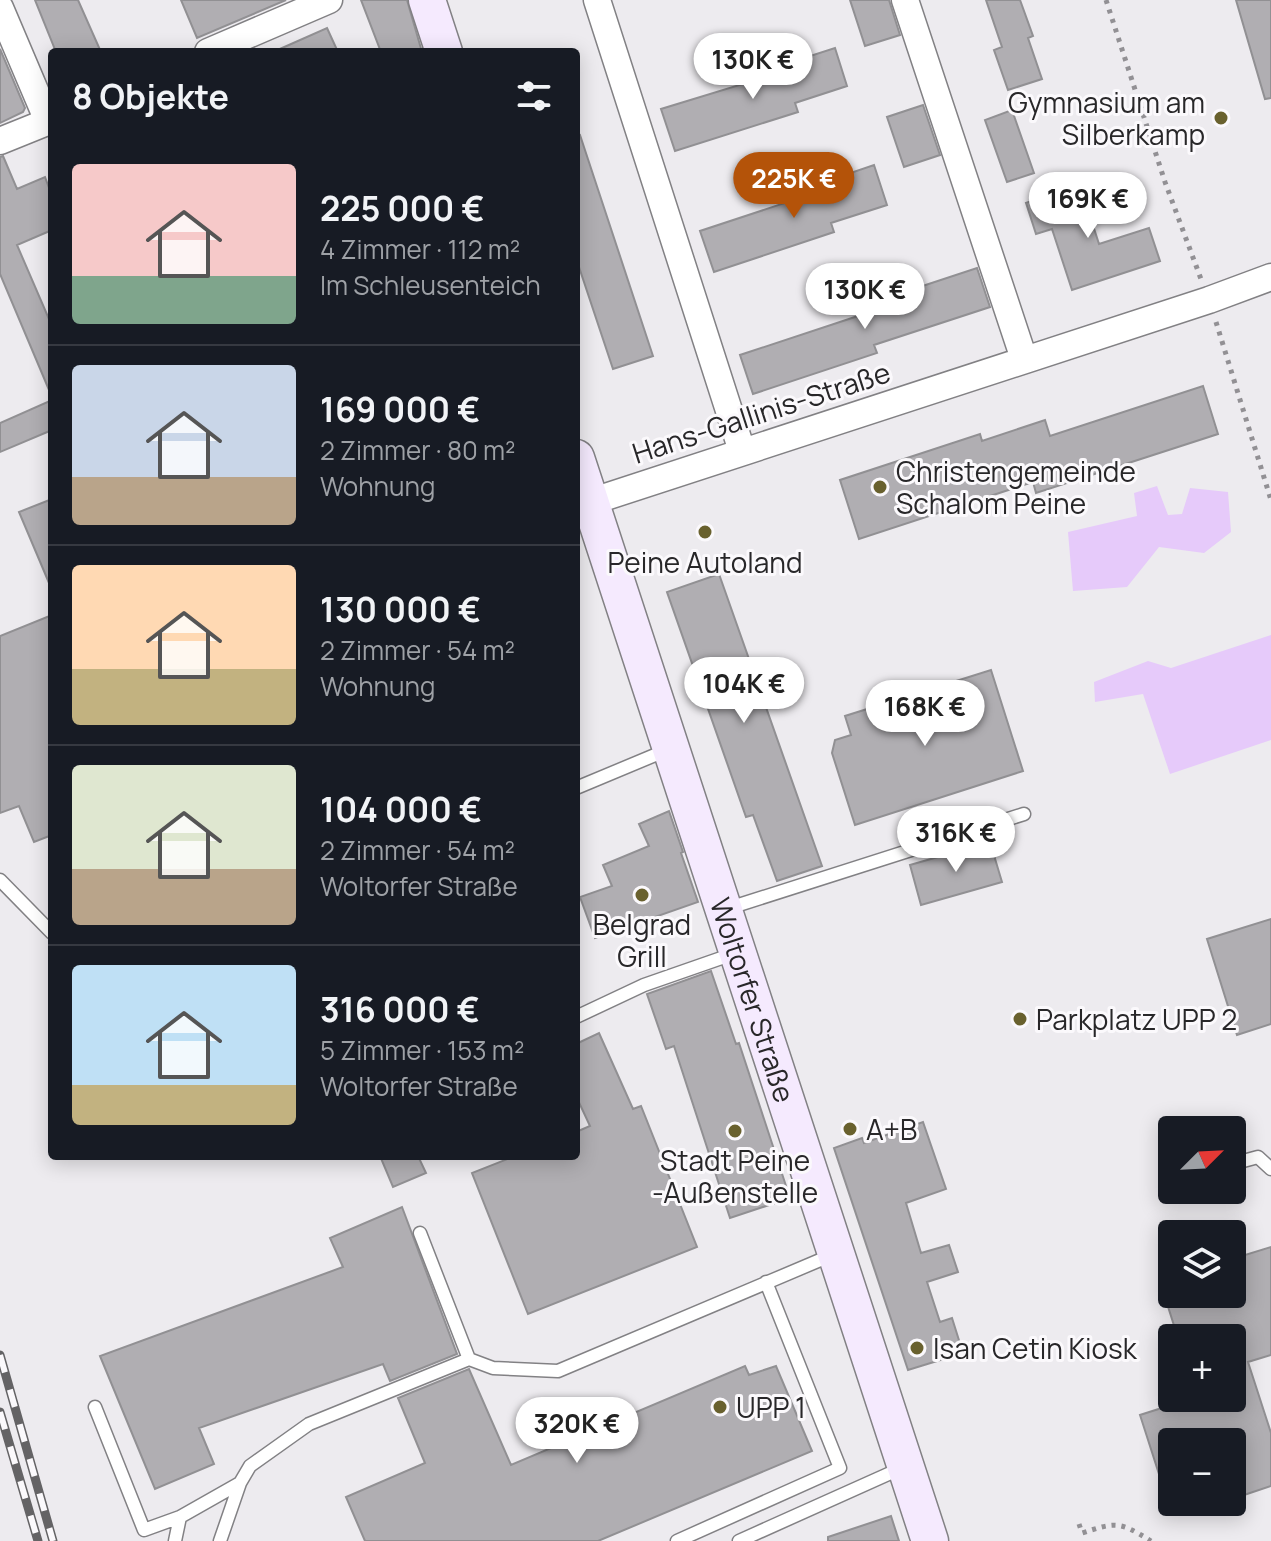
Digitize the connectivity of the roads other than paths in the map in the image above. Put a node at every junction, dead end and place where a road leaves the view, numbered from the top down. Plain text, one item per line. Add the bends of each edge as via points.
1 (329, 0) edge
2 (427, 0) edge
3 (597, 0) edge
4 (905, 0) edge
5 (0, 8) edge
6 (217, 48) edge
7 (443, 48) edge
8 (48, 116) edge
9 (48, 121) edge
10 (0, 141) edge
11 (1271, 277) edge
12 (1024, 359) junction
13 (742, 451) junction
14 (580, 485) edge
15 (583, 505) edge
16 (670, 749) junction
17 (580, 786) edge
18 (1024, 814) dead end
19 (0, 880) edge
20 (723, 910) junction
21 (48, 929) edge
22 (736, 953) junction
23 (580, 1015) edge
24 (1246, 1160) edge
25 (1271, 1169) edge
26 (420, 1233) dead end
27 (835, 1254) junction
28 (766, 1282) junction
29 (469, 1359) junction
30 (95, 1407) dead end
31 (905, 1467) junction
32 (240, 1483) junction
33 (180, 1517) junction
34 (175, 1541) edge
35 (220, 1541) edge
36 (677, 1541) edge
37 (739, 1541) edge
38 (930, 1541) edge

1 - 6 street
2 - 7 street
3 - 13 street
4 - 12 street
5 - 8 street
9 - 10 street
11 - 12 street, Hans-Gallinis-Straße
12 - 13 street, Hans-Gallinis-Straße
13 - 15 street, Hans-Gallinis-Straße
14 - 15 street, Woltorfer Straße
15 - 16 street, Woltorfer Straße
16 - 17 lane
16 - 20 street, Woltorfer Straße
18 - 20 lane
19 - 21 lane
20 - 22 street, Woltorfer Straße
22 - 23 lane via 644,985
22 - 27 street, Woltorfer Straße
24 - 25 lane via 1258,1157
26 - 29 lane
27 - 28 lane
27 - 31 street, Woltorfer Straße
28 - 29 lane via 558,1371 493,1368
28 - 36 lane via 840,1468
29 - 32 lane via 309,1424 250,1466
30 - 33 lane via 144,1530
31 - 37 lane
31 - 38 street, Woltorfer Straße
32 - 33 lane
32 - 35 lane
33 - 34 lane

